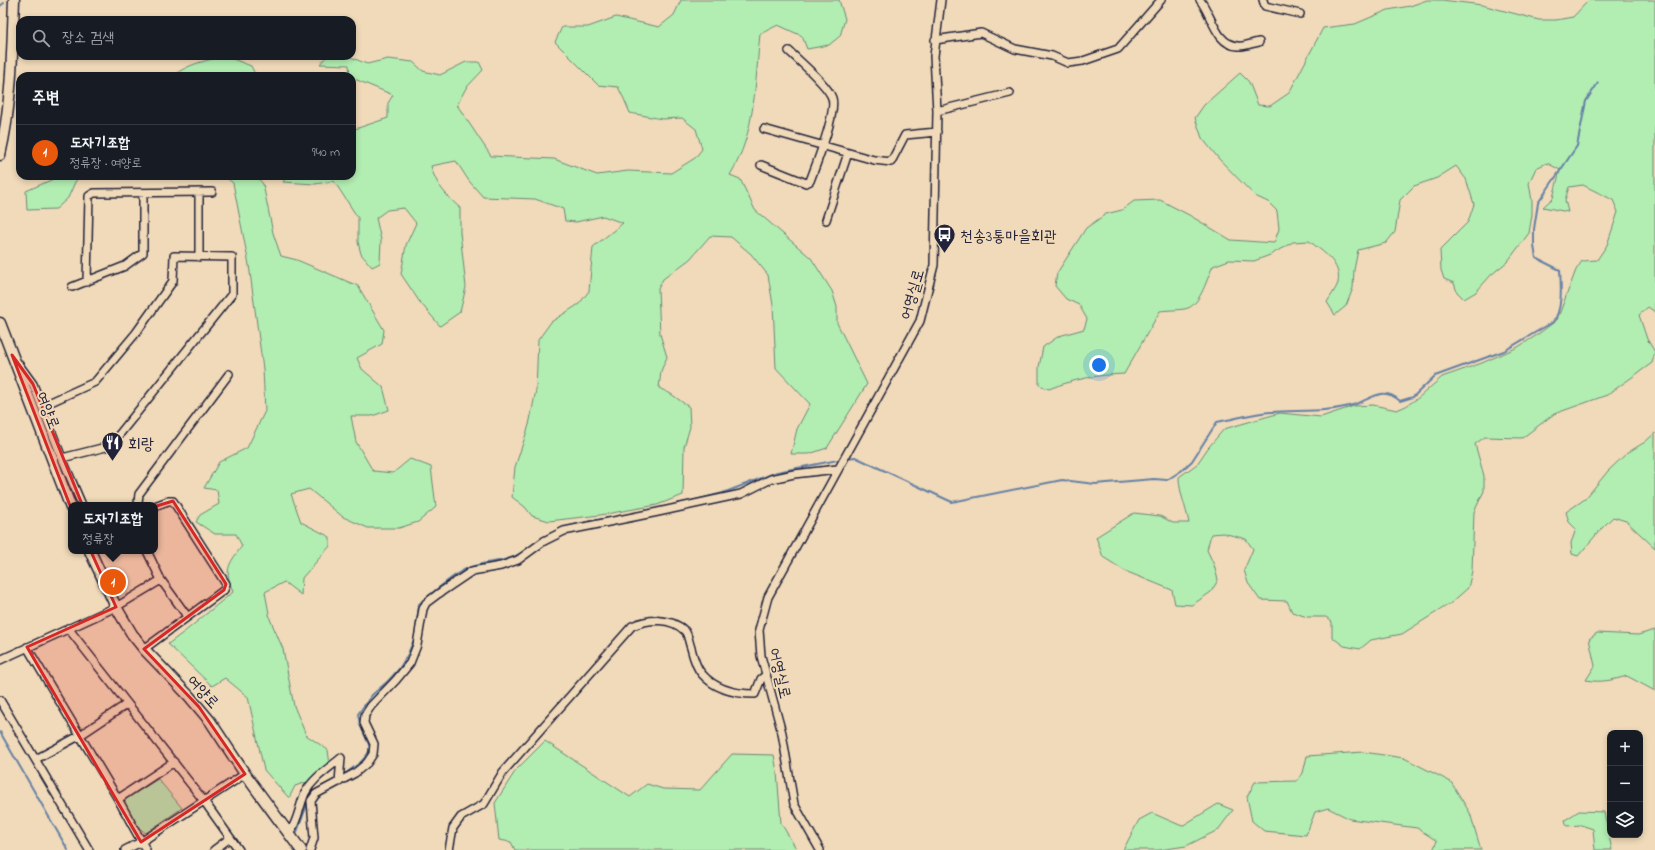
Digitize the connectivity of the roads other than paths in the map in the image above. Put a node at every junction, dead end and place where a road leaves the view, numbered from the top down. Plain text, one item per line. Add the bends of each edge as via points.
1 (14, 0) edge
2 (941, 0) edge
3 (1161, 0) edge
4 (1200, 0) edge
5 (1263, 0) edge
6 (1300, 14) dead end
7 (935, 40) junction
8 (1259, 42) dead end
9 (789, 51) dead end
10 (1010, 93) dead end
11 (937, 111) junction
12 (3, 128) edge
13 (764, 129) dead end
14 (936, 132) junction
15 (822, 145) junction
16 (848, 153) junction
17 (0, 155) edge
18 (761, 165) dead end
19 (199, 192) junction
20 (212, 192) dead end
21 (143, 193) junction
22 (826, 220) dead end
23 (199, 257) junction
24 (87, 282) junction
25 (72, 287) dead end
26 (0, 323) edge
27 (12, 355) junction
28 (229, 374) dead end
29 (42, 406) junction
30 (62, 458) junction
31 (839, 467) junction
32 (69, 502) edge
33 (81, 502) edge
34 (138, 502) edge
35 (158, 505) edge
36 (91, 554) edge
37 (95, 554) edge
38 (148, 554) edge
39 (95, 563) junction
40 (161, 580) junction
41 (116, 608) junction
42 (187, 616) junction
43 (68, 628) junction
44 (27, 647) junction
45 (144, 649) junction
46 (0, 660) edge
47 (766, 675) junction
48 (0, 700) edge
49 (126, 704) junction
50 (79, 736) junction
51 (36, 759) junction
52 (174, 762) junction
53 (245, 774) junction
54 (338, 782) junction
55 (118, 799) junction
56 (204, 801) junction
57 (289, 834) junction
58 (230, 838) junction
59 (141, 842) junction
60 (89, 850) edge
61 (125, 850) edge
62 (146, 850) edge
63 (214, 850) edge
64 (239, 850) edge
65 (301, 850) edge
66 (310, 850) edge
67 (450, 850) edge
68 (820, 850) edge

1 - 12 street via 11,79
2 - 7 street, 어영실로
3 - 7 street via 1118,48 1083,61 1068,63 1052,56 1015,49 981,33
4 - 8 street via 1227,44 1239,46
5 - 6 street via 1265,6
7 - 11 street, 어영실로
9 - 15 street via 826,88 832,99
10 - 11 street
11 - 14 street, 어영실로
12 - 17 street
13 - 15 street
14 - 16 street via 905,135 891,162
14 - 31 street, 어영실로 via 934,265 920,321
15 - 16 street
15 - 18 street via 810,181 806,183
16 - 22 street
19 - 20 street
19 - 21 street
19 - 23 street
21 - 24 street via 143,253 125,266
21 - 24 street via 94,193 89,196
23 - 29 street via 174,256 173,281 136,333 95,382
23 - 30 street via 232,257 232,294 110,446
24 - 25 street
26 - 27 street, 여양로
27 - 29 street via 28,375
27 - 32 street, 여양로
28 - 34 street via 139,494
29 - 30 street
30 - 33 street
31 - 47 street, 어영실로 via 768,597 759,630 761,656
31 - 54 street via 771,479 741,494 564,531 544,541 518,560 472,571 426,603 422,609 417,645 410,663 365,715 364,722 374,744 373,754 355,773
35 - 42 street via 173,501 226,584 224,590
36 - 39 street, 여양로
37 - 39 street
38 - 40 street
39 - 41 street, 여양로
40 - 41 street
40 - 42 street
41 - 43 street
41 - 45 street, 여양로
42 - 45 street
43 - 44 street
43 - 49 street
44 - 46 street
44 - 50 street
45 - 53 street, 여양로 via 199,707
47 - 67 street via 755,694 729,691 714,684 701,673 685,631 673,623 657,620 632,626 503,772 484,804 461,817 453,828
47 - 68 street, 어영실로 via 782,733 794,804
48 - 51 street
49 - 50 street
49 - 52 street
50 - 51 street
50 - 55 street
51 - 60 street
52 - 55 street
52 - 56 street
53 - 56 street
53 - 57 street, 여양로
54 - 57 street via 340,758 313,780
54 - 66 street via 316,794 311,801 314,838
55 - 59 street
56 - 58 street
56 - 59 street
57 - 65 street, 여양로
58 - 63 street
58 - 64 street
59 - 61 street
59 - 62 street

